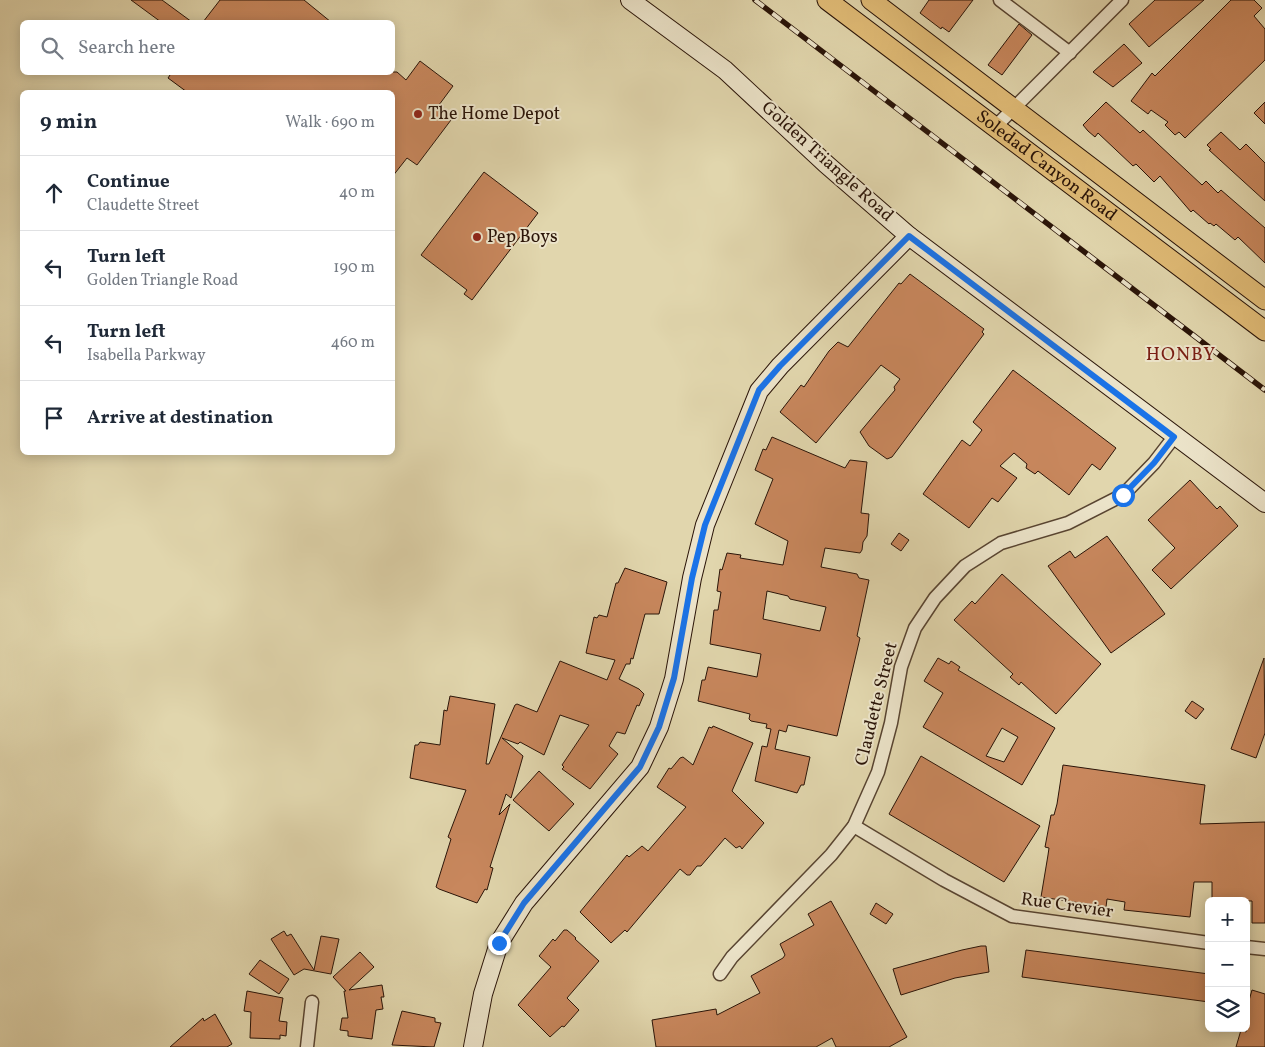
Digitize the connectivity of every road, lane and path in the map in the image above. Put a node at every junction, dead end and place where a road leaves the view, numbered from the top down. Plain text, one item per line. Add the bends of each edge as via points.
1 (630, 0) edge
2 (827, 0) edge
3 (871, 0) edge
4 (1000, 0) edge
5 (1122, 0) edge
6 (1070, 53) junction
7 (1014, 108) junction
8 (995, 127) junction
9 (909, 236) junction
10 (1265, 300) edge
11 (1265, 331) edge
12 (1174, 437) junction
13 (1265, 503) edge
14 (854, 826) junction
15 (1205, 943) edge
16 (1250, 947) edge
17 (1265, 949) edge
18 (720, 974) dead end
19 (312, 1002) dead end
20 (308, 1047) edge
21 (473, 1047) edge

1 - 9 street, Golden Triangle Road via 725,70
2 - 8 main road, Soledad Canyon Road
3 - 7 main road, Soledad Canyon Road
4 - 6 street
5 - 6 street
6 - 7 street
7 - 8 street
7 - 10 main road, Soledad Canyon Road
8 - 11 main road, Soledad Canyon Road
9 - 12 street, Golden Triangle Road
9 - 21 street via 759,390 705,525 674,678 659,727 640,767 524,903 499,943 483,994
12 - 13 street, Golden Triangle Road
12 - 14 street, Claudette Street via 1123,495 1068,523 1002,543 965,566 936,598 915,628 902,667 878,772
14 - 15 street, Rue Crevier via 1012,916
14 - 18 street, Claudette Street via 831,855 732,957
16 - 17 street
19 - 20 street

